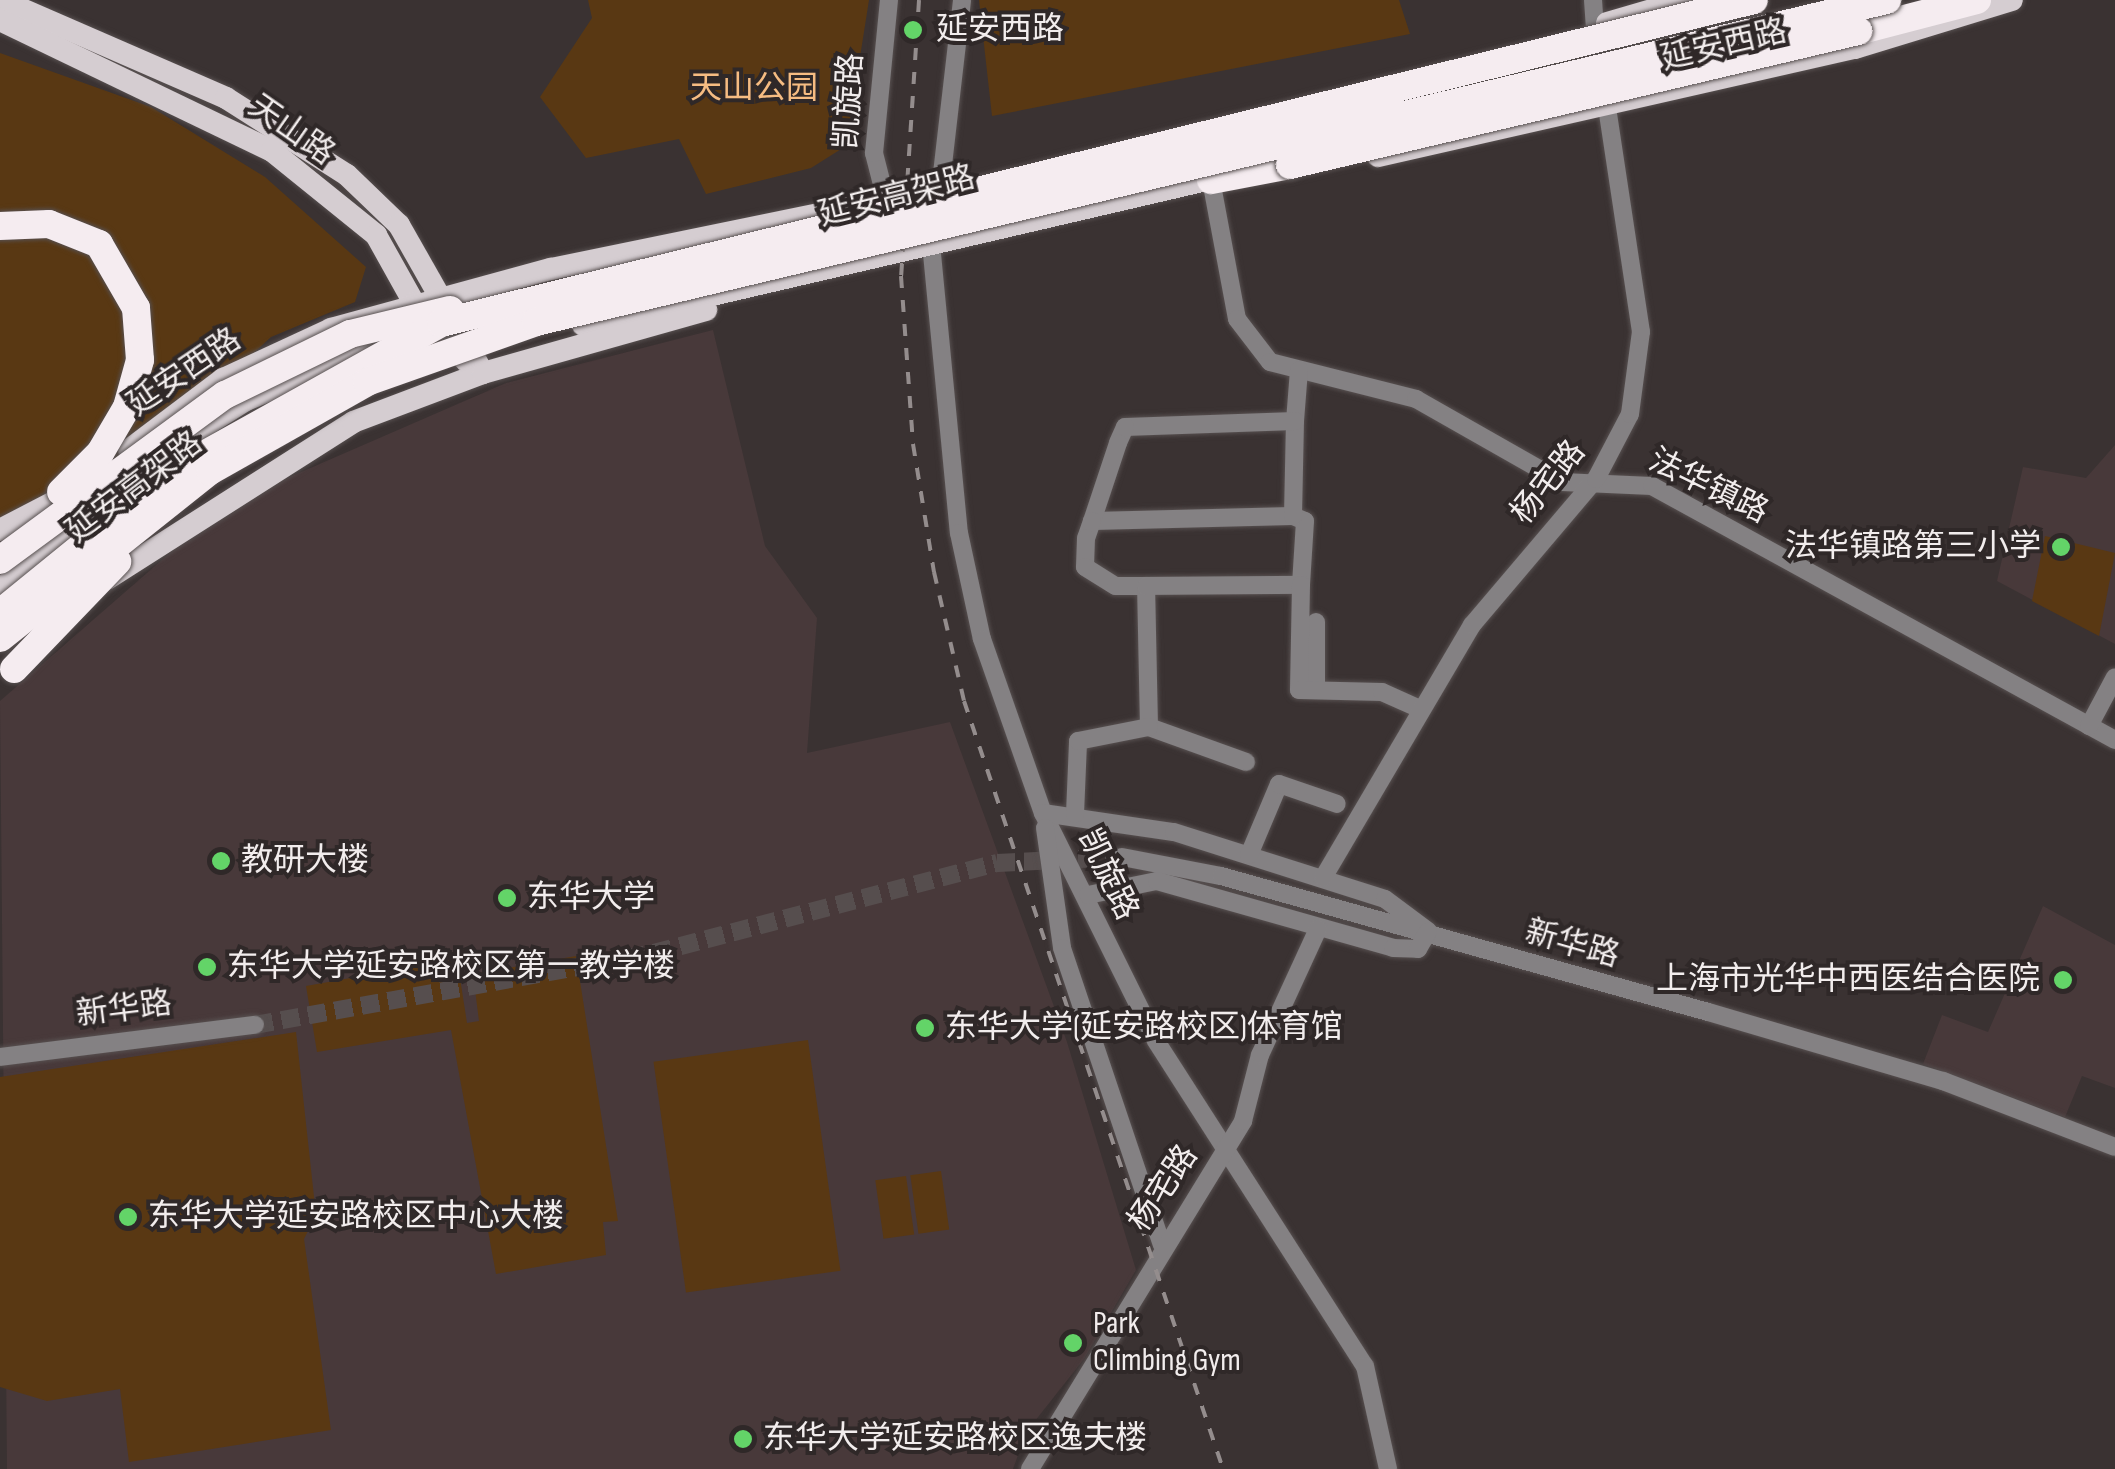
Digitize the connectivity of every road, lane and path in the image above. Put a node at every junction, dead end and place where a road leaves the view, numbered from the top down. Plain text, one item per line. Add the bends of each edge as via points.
1 (1, 0) edge
2 (888, 0) edge
3 (962, 0) edge
4 (1593, 0) edge
5 (1686, 0) edge
6 (1754, 0) edge
7 (1887, 0) edge
8 (1896, 0) edge
9 (1977, 0) edge
10 (2012, 0) edge
11 (0, 20) edge
12 (1595, 27) junction
13 (1602, 72) junction
14 (1607, 106) junction
15 (1121, 151) junction
16 (1211, 180) junction
17 (942, 190) junction
18 (1133, 200) junction
19 (881, 201) junction
20 (797, 220) junction
21 (0, 226) edge
22 (926, 247) junction
23 (770, 286) junction
24 (440, 295) junction
25 (506, 302) junction
26 (414, 303) junction
27 (442, 322) junction
28 (464, 352) junction
29 (1298, 370) junction
30 (483, 373) junction
31 (1295, 420) junction
32 (189, 436) junction
33 (131, 448) junction
34 (1596, 478) junction
35 (93, 480) junction
36 (217, 505) junction
37 (161, 508) junction
38 (1293, 516) junction
39 (1092, 521) junction
40 (19, 539) edge
41 (0, 559) edge
42 (70, 569) junction
43 (1300, 585) junction
44 (1146, 586) junction
45 (0, 589) edge
46 (48, 614) junction
47 (1316, 622) dead end
48 (2, 623) edge
49 (0, 665) edge
50 (2115, 678) edge
51 (0, 682) edge
52 (1316, 689) junction
53 (1420, 708) junction
54 (2089, 726) junction
55 (1149, 727) junction
56 (2115, 740) edge
57 (1246, 762) dead end
58 (1337, 804) dead end
59 (1043, 813) junction
60 (1076, 814) junction
61 (1249, 856) junction
62 (1122, 857) tunnel mouth
63 (1323, 878) junction
64 (1088, 895) junction
65 (1318, 929) junction
66 (1428, 932) junction
67 (255, 1025) tunnel mouth
68 (0, 1057) edge
69 (2115, 1146) edge
70 (1228, 1148) junction
71 (1162, 1245) junction
72 (1030, 1469) edge
73 (1388, 1469) edge

1 - 24 main road via 226,98 320,157 399,225
2 - 19 street, 凯旋路 via 875,99
3 - 17 street, 凯旋路
4 - 12 street
5 - 12 main road, 延安西路
6 - 25 highway, 延安高架路, bridge
7 - 37 highway, 延安高架路, bridge via 536,322 367,382
8 - 13 main road, 延安西路
9 - 16 highway, bridge
10 - 14 main road, 延安西路
11 - 26 main road, 天山路 via 272,151 376,235
12 - 15 main road, 延安西路
13 - 14 street, 杨宅路
13 - 16 main road, 延安西路
14 - 16 main road, 延安西路 via 1412,151
14 - 34 street, 杨宅路 via 1641,362 1630,414
15 - 17 main road, 延安西路
15 - 18 main road
16 - 18 main road, 延安西路
16 - 29 street, 法华镇路 via 1237,319 1270,362
17 - 19 main road, 延安西路
17 - 22 street, 凯旋路
18 - 22 main road, 延安西路
19 - 20 main road, 延安西路
19 - 22 street
20 - 24 main road, 延安西路
20 - 27 main road, 延安西路 via 739,245
21 - 40 highway, bridge via 49,224 98,244 127,285 141,332 127,406 100,453
22 - 23 main road, 延安西路
22 - 59 street, 凯旋路 via 959,533 982,639
23 - 28 main road, 延安西路
23 - 30 main road, 延安西路
24 - 26 main road, 延安西路
24 - 27 main road
25 - 40 highway, bridge via 402,318 297,356 150,442
25 - 48 highway, 延安高架路, bridge via 319,384 191,461
26 - 27 main road, 天山路
26 - 33 main road, 延安西路 via 272,354
27 - 28 main road, 天山路
27 - 32 main road, 延安西路 via 335,358
28 - 30 main road, 天山路
28 - 37 main road, 延安西路 via 334,395
29 - 31 street
29 - 34 street, 法华镇路 via 1416,398 1549,477
30 - 36 main road, 延安西路 via 321,438
31 - 38 street
31 - 39 street via 1132,422
32 - 33 main road, 延安西路
32 - 40 main road, 延安西路
33 - 35 main road, 延安西路
34 - 53 street, 杨宅路 via 1501,586
34 - 54 street, 法华镇路 via 1652,486
35 - 40 main road
35 - 41 main road, 延安西路
36 - 37 main road
36 - 46 main road, 延安西路
37 - 42 main road, 延安西路
37 - 48 highway, 延安高架路, bridge
37 - 51 highway, bridge
38 - 39 street
38 - 43 street via 1304,521
39 - 44 street via 1085,567 1116,586
40 - 41 highway, bridge
40 - 42 main road
40 - 45 main road, 延安西路
42 - 46 main road
42 - 48 main road, 延安西路
43 - 44 street
43 - 52 street via 1299,690
44 - 55 street
46 - 49 main road
47 - 52 street
50 - 54 street
52 - 53 street via 1382,692
53 - 63 street, 杨宅路
54 - 56 street, 法华镇路
55 - 57 street
55 - 60 street via 1078,741
58 - 61 street via 1279,784
59 - 60 street
59 - 64 street, 凯旋路
59 - 71 street via 1062,948
60 - 61 street via 1132,820
61 - 63 street
62 - 66 street, 新华路
63 - 66 street via 1397,905
64 - 65 street via 1157,880
64 - 70 street, 凯旋路 via 1125,987
65 - 66 street via 1408,950
65 - 70 street, 杨宅路
66 - 69 street, 新华路 via 1943,1082
67 - 68 street, 新华路
70 - 71 street, 杨宅路
70 - 73 street, 凯旋路 via 1365,1366
71 - 72 street, 杨宅路

